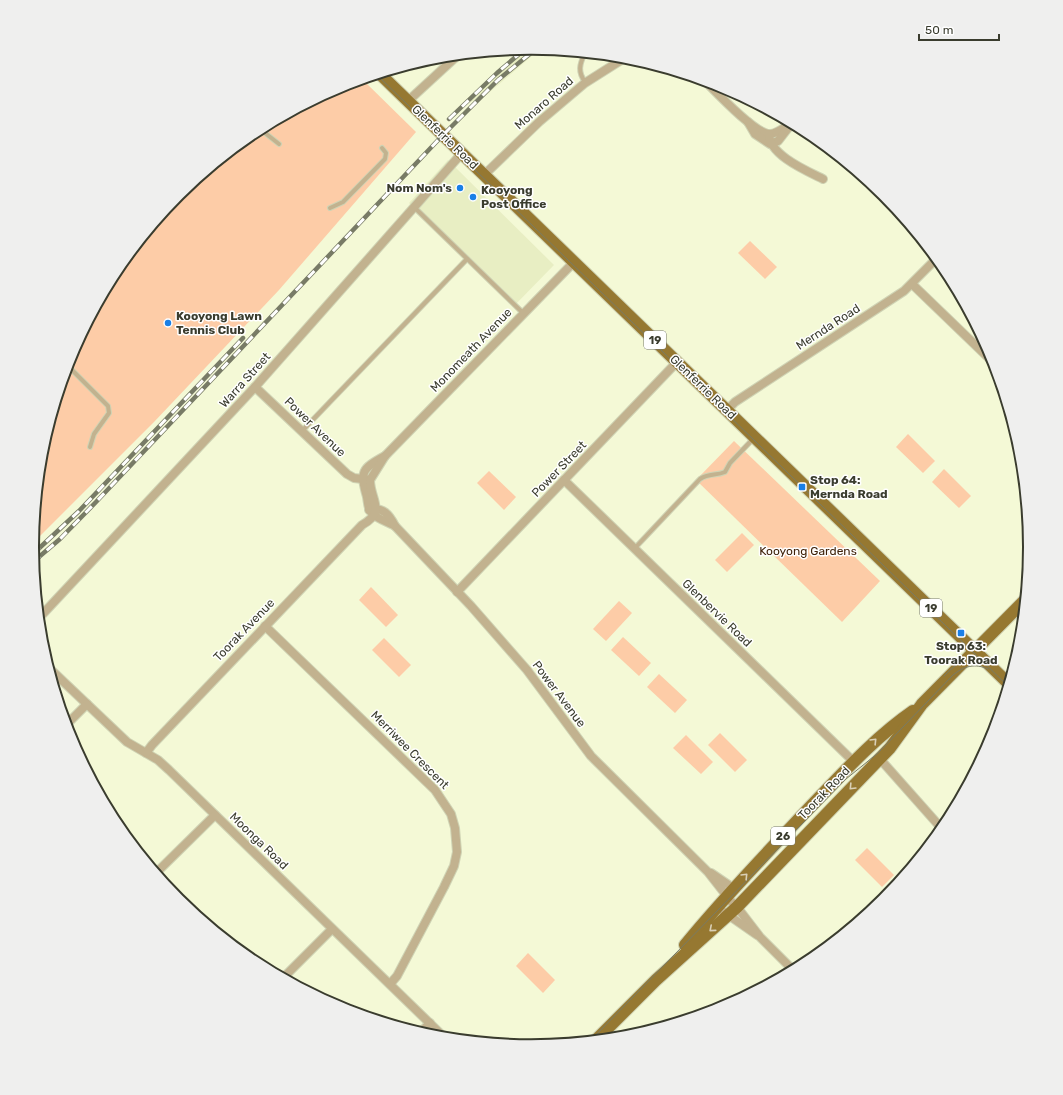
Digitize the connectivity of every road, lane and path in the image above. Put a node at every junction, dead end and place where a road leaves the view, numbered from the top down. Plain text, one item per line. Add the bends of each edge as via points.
1 (583, 58) edge
2 (451, 62) edge
3 (618, 62) edge
4 (384, 78) edge
5 (586, 83) junction
6 (714, 90) edge
7 (408, 101) junction
8 (748, 122) junction
9 (786, 126) edge
10 (788, 128) edge
11 (265, 133) edge
12 (769, 134) junction
13 (279, 144) dead end
14 (770, 144) junction
15 (382, 148) dead end
16 (462, 153) junction
17 (484, 175) junction
18 (823, 179) dead end
19 (330, 208) dead end
20 (415, 208) junction
21 (467, 259) junction
22 (574, 262) junction
23 (933, 263) edge
24 (912, 284) junction
25 (523, 313) junction
26 (985, 354) edge
27 (677, 362) junction
28 (72, 371) edge
29 (256, 386) junction
30 (727, 410) junction
31 (302, 431) junction
32 (755, 437) junction
33 (90, 447) dead end
34 (366, 480) junction
35 (564, 480) junction
36 (373, 511) junction
37 (634, 549) junction
38 (457, 592) junction
39 (1021, 604) edge
40 (43, 613) edge
41 (265, 626) junction
42 (975, 650) junction
43 (56, 675) edge
44 (1006, 680) edge
45 (87, 704) junction
46 (922, 704) junction
47 (71, 721) edge
48 (146, 753) junction
49 (880, 759) junction
50 (854, 762) junction
51 (214, 815) junction
52 (938, 825) edge
53 (159, 870) edge
54 (725, 896) junction
55 (737, 907) junction
56 (728, 915) junction
57 (332, 929) junction
58 (760, 937) junction
59 (790, 967) edge
60 (286, 975) edge
61 (656, 980) junction
62 (390, 984) junction
63 (430, 1023) junction
64 (425, 1028) edge
65 (439, 1032) edge
66 (601, 1035) edge

1 - 5 lane via 580,74
2 - 7 street
3 - 5 street, Monaro Road
4 - 7 main road, Glenferrie Road / 19
5 - 17 street, Monaro Road via 539,122
6 - 8 street
7 - 16 main road, Glenferrie Road / 19
8 - 12 street
8 - 14 street via 752,132
9 - 12 street
10 - 14 street via 778,141
11 - 13 lane
12 - 14 street
14 - 18 street via 793,163
15 - 19 lane via 386,153 385,159 343,202
16 - 17 main road, Glenferrie Road / 19
16 - 20 street, Warra Street
17 - 22 main road, Glenferrie Road / 19
20 - 21 lane
20 - 29 street, Warra Street
21 - 25 lane
21 - 31 lane
22 - 25 street, Monomeath Avenue
22 - 27 main road, Glenferrie Road / 19
23 - 24 street, Mernda Road
24 - 26 street
24 - 30 street, Mernda Road via 735,402
25 - 34 street, Monomeath Avenue via 385,456
27 - 30 main road, Glenferrie Road / 19
27 - 35 street, Power Street
28 - 33 lane via 108,406 109,413 94,434
29 - 31 street, Power Avenue
29 - 40 street, Warra Street
30 - 32 main road, Glenferrie Road / 19
31 - 34 street, Power Avenue via 347,474
32 - 37 lane via 730,463 725,472 707,474 700,479
32 - 42 main road, Glenferrie Road / 19
34 - 36 street
35 - 37 street, Glenbervie Road
35 - 38 street, Power Street
36 - 38 street, Power Avenue via 385,512
36 - 41 street, Toorak Avenue via 371,520 362,525
37 - 50 street, Glenbervie Road
38 - 54 street, Power Avenue via 527,670 590,756 708,872
39 - 42 main road, Toorak Road / 26
41 - 48 street, Toorak Avenue
41 - 62 street, Merriwee Crescent via 435,790 451,814 457,842 454,866 397,976
42 - 44 main road, Glenferrie Road / 19
42 - 46 main road, Toorak Road / 26
43 - 45 street, Moonga Road
45 - 47 street
45 - 48 street, Moonga Road via 127,742
46 - 49 main road, Toorak Road / 26
50 -> 46 main road, Toorak Road / 26 via 879,736
48 - 51 street, Moonga Road via 158,760
49 - 52 street
49 -> 55 main road, Toorak Road / 26
54 -> 50 main road, Toorak Road / 26
51 - 53 street
51 - 57 street, Moonga Road
54 - 55 street
54 - 56 street
54 - 61 main road, Toorak Road / 26
55 - 56 main road, Toorak Road / 26
55 - 58 street
56 - 58 street
56 -> 61 main road, Toorak Road / 26
57 - 60 street
57 - 62 street, Moonga Road
58 - 59 street
61 - 66 main road, Toorak Road / 26
62 - 63 street, Moonga Road
63 - 64 street
63 - 65 street, Moonga Road

